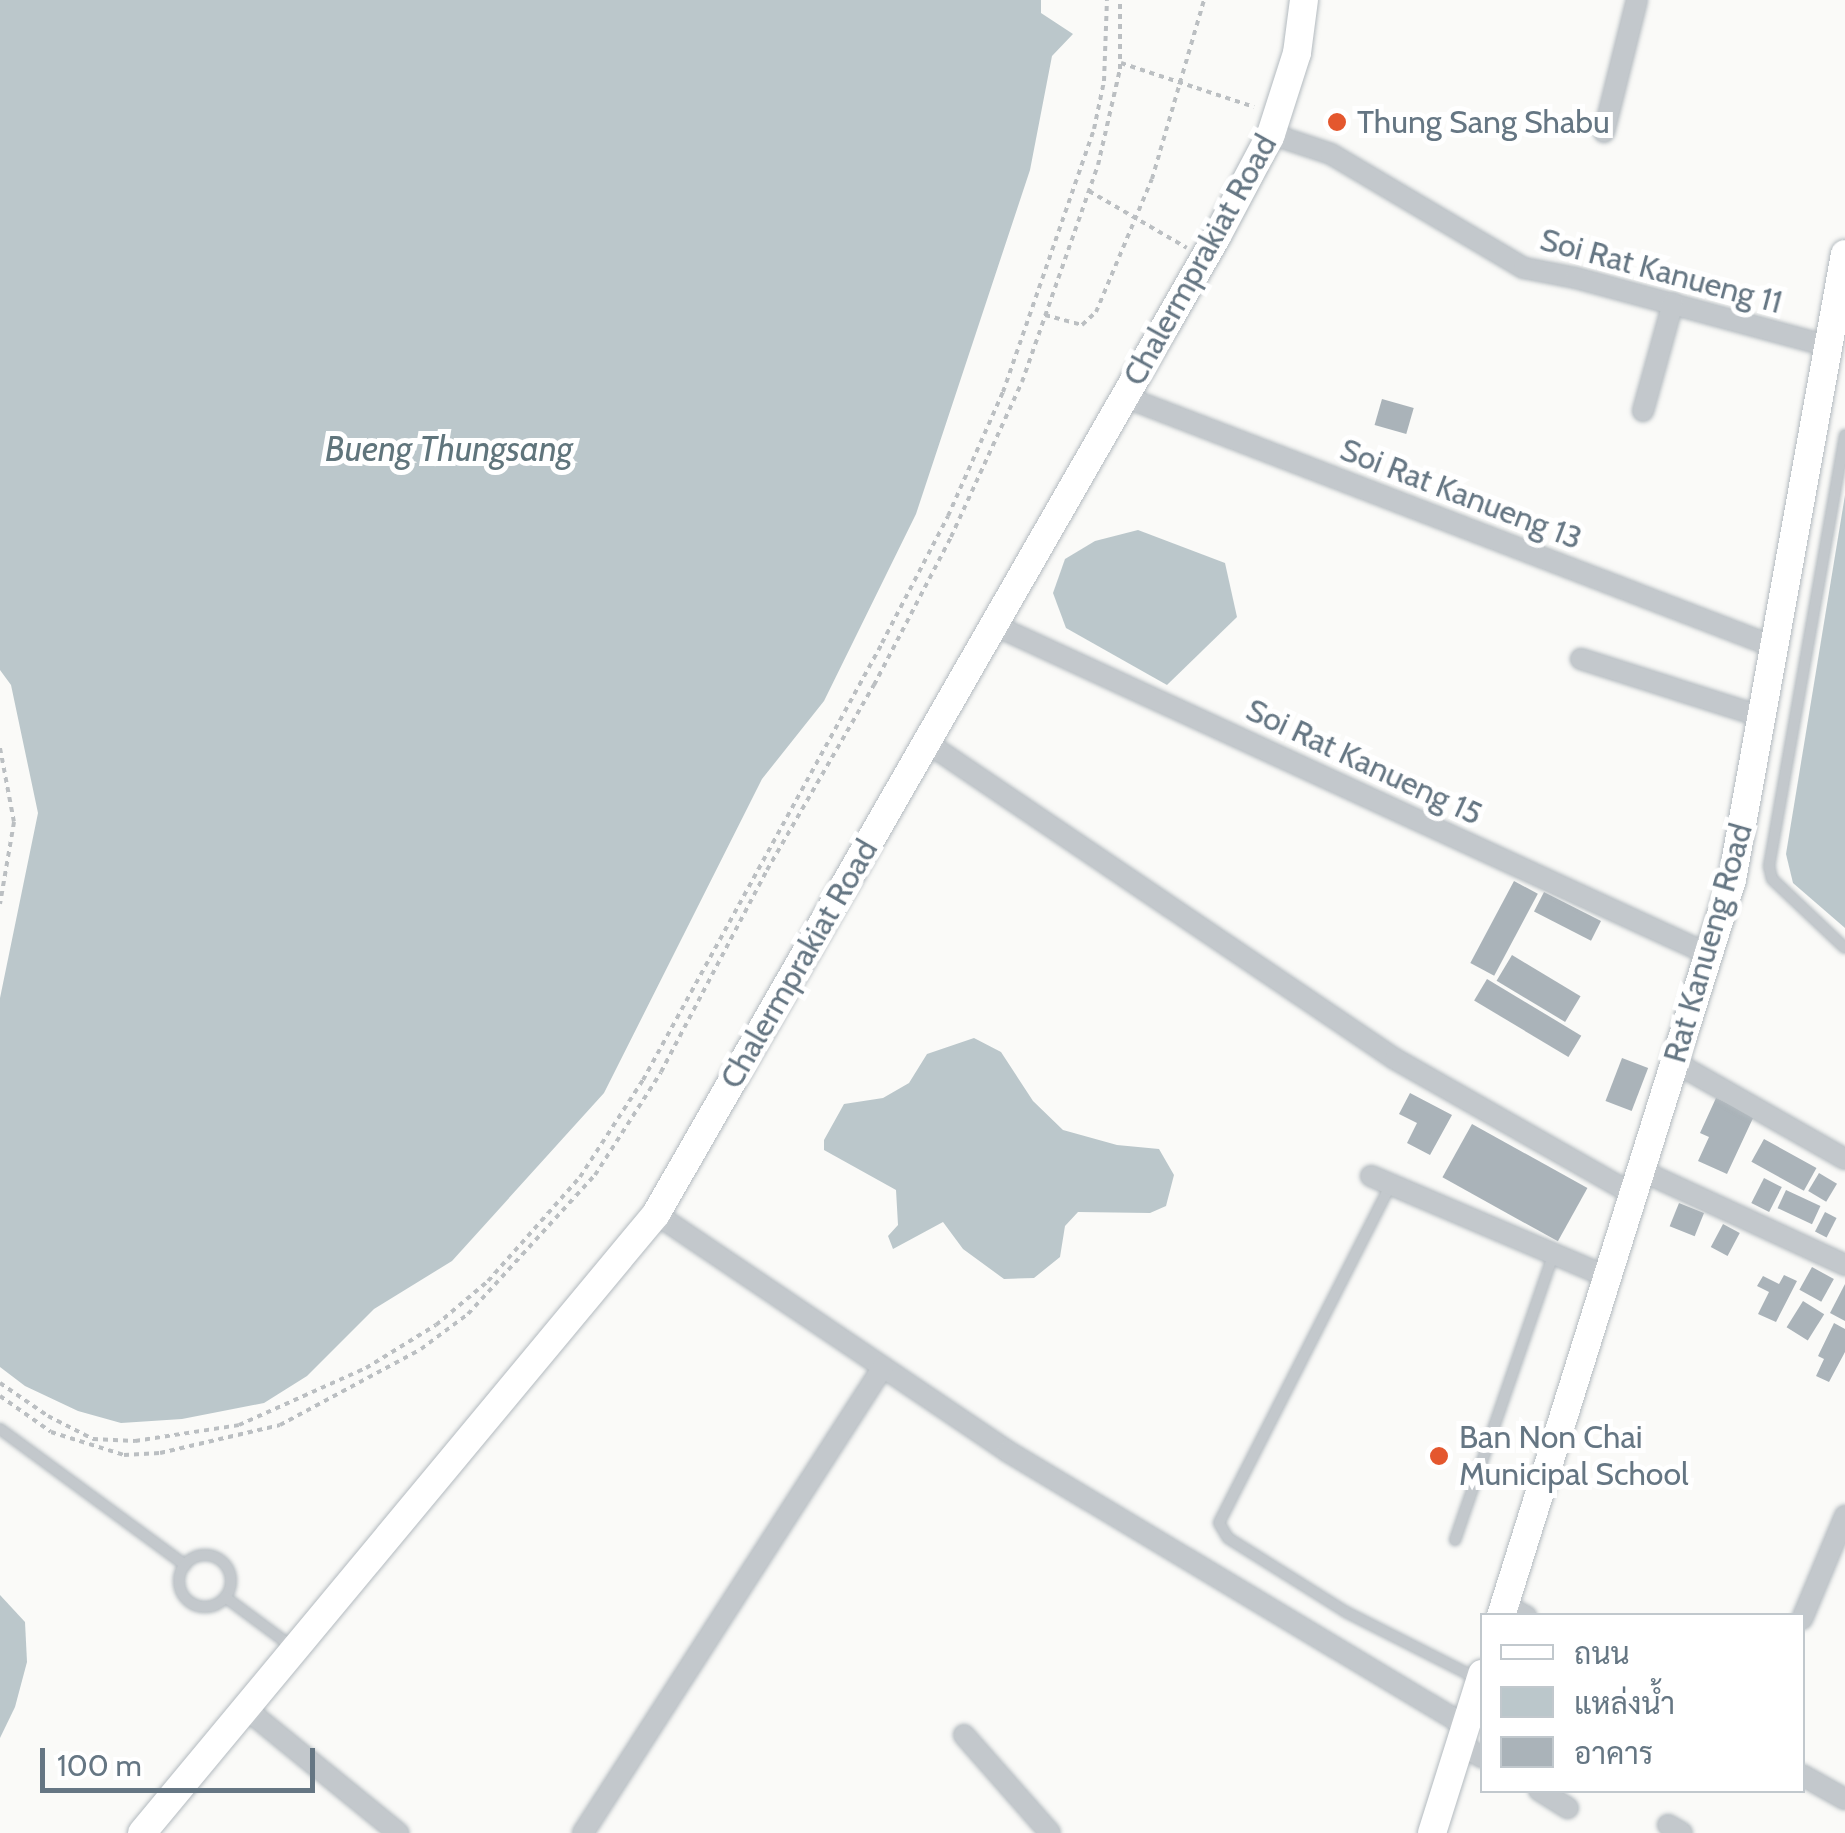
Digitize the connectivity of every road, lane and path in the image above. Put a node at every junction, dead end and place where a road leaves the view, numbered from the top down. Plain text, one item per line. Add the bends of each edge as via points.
1 (1108, 0) edge
2 (1120, 0) edge
3 (1204, 0) edge
4 (1304, 0) edge
5 (1637, 0) edge
6 (1120, 62) junction
7 (1178, 84) junction
8 (1275, 124) junction
9 (1604, 132) dead end
10 (1089, 191) junction
11 (1133, 216) junction
12 (1845, 254) edge
13 (1204, 258) junction
14 (1673, 303) junction
15 (1045, 314) junction
16 (1828, 346) junction
17 (1125, 397) junction
18 (1643, 411) dead end
19 (1845, 435) edge
20 (994, 624) junction
21 (1775, 647) junction
22 (1581, 659) dead end
23 (1763, 717) junction
24 (926, 742) junction
25 (0, 748) edge
26 (0, 904) edge
27 (1845, 948) edge
28 (1710, 955) junction
29 (1676, 1063) junction
30 (1845, 1159) edge
31 (1381, 1180) joint
32 (1638, 1183) junction
33 (656, 1214) junction
34 (1554, 1252) junction
35 (1845, 1266) edge
36 (1608, 1276) junction
37 (882, 1367) junction
38 (0, 1383) edge
39 (0, 1396) edge
40 (0, 1429) edge
41 (1845, 1516) edge
42 (1456, 1540) dead end
43 (185, 1565) junction
44 (225, 1596) junction
45 (1510, 1612) edge
46 (1804, 1613) edge
47 (294, 1648) junction
48 (1480, 1676) edge
49 (1480, 1688) edge
50 (245, 1708) junction
51 (964, 1736) dead end
52 (1470, 1742) edge
53 (1805, 1777) edge
54 (1544, 1793) edge
55 (1845, 1799) edge
56 (1568, 1808) dead end
57 (142, 1833) edge
58 (398, 1833) edge
59 (583, 1833) edge
60 (1050, 1833) edge
61 (1432, 1833) edge

1 - 38 path via 1094,130 1003,392 948,516 644,1080 580,1177 447,1317 366,1368 240,1425 93,1439
2 - 6 path
3 - 7 path
4 - 8 street, Chalermprakiat Road via 1297,52
5 - 9 street
6 - 7 path
6 - 10 path
7 - 8 path
7 - 11 path via 1152,179
8 - 13 street, Chalermprakiat Road
8 - 14 street, Soi Rat Kanueng 11 via 1524,268
10 - 11 path
10 - 15 path
11 - 13 path
11 - 15 path via 1089,321 1075,324
12 - 16 street, Rat Kanueng Road
13 - 17 street, Chalermprakiat Road
14 - 16 street, Soi Rat Kanueng 11
14 - 18 street
15 - 39 path via 1022,382 951,537 661,1072 595,1175 468,1314 421,1349 280,1425 160,1453 100,1451 51,1432
16 - 21 street, Rat Kanueng Road
17 - 20 street, Chalermprakiat Road
17 - 21 street, Soi Rat Kanueng 13
19 - 27 lane via 1769,866 1772,878
20 - 24 street, Chalermprakiat Road
20 - 28 street, Soi Rat Kanueng 15
21 - 23 street, Rat Kanueng Road
22 - 23 street
23 - 28 street, Rat Kanueng Road via 1732,880
24 - 32 street via 1395,1059
24 - 33 street, Chalermprakiat Road
25 - 26 path via 14,822
28 - 29 street, Rat Kanueng Road
29 - 30 street
29 - 32 street, Rat Kanueng Road
31 - 34 street
31 - 48 lane via 1219,1523 1228,1538 1346,1612
32 - 35 street
32 - 36 street, Rat Kanueng Road
33 - 37 street
33 - 47 street, Chalermprakiat Road
34 - 36 street
34 - 42 lane
36 - 45 street, Rat Kanueng Road
37 - 52 street
37 - 59 street
40 - 43 lane
41 - 46 street
43 - 44 lane via 180,1582 193,1604 210,1606
43 - 44 lane via 198,1556 221,1560 231,1582
44 - 47 lane
47 - 50 street, Chalermprakiat Road
49 - 52 street
50 - 57 street, Chalermprakiat Road
50 - 58 street
51 - 60 street
52 - 61 street
53 - 55 street
54 - 56 street

